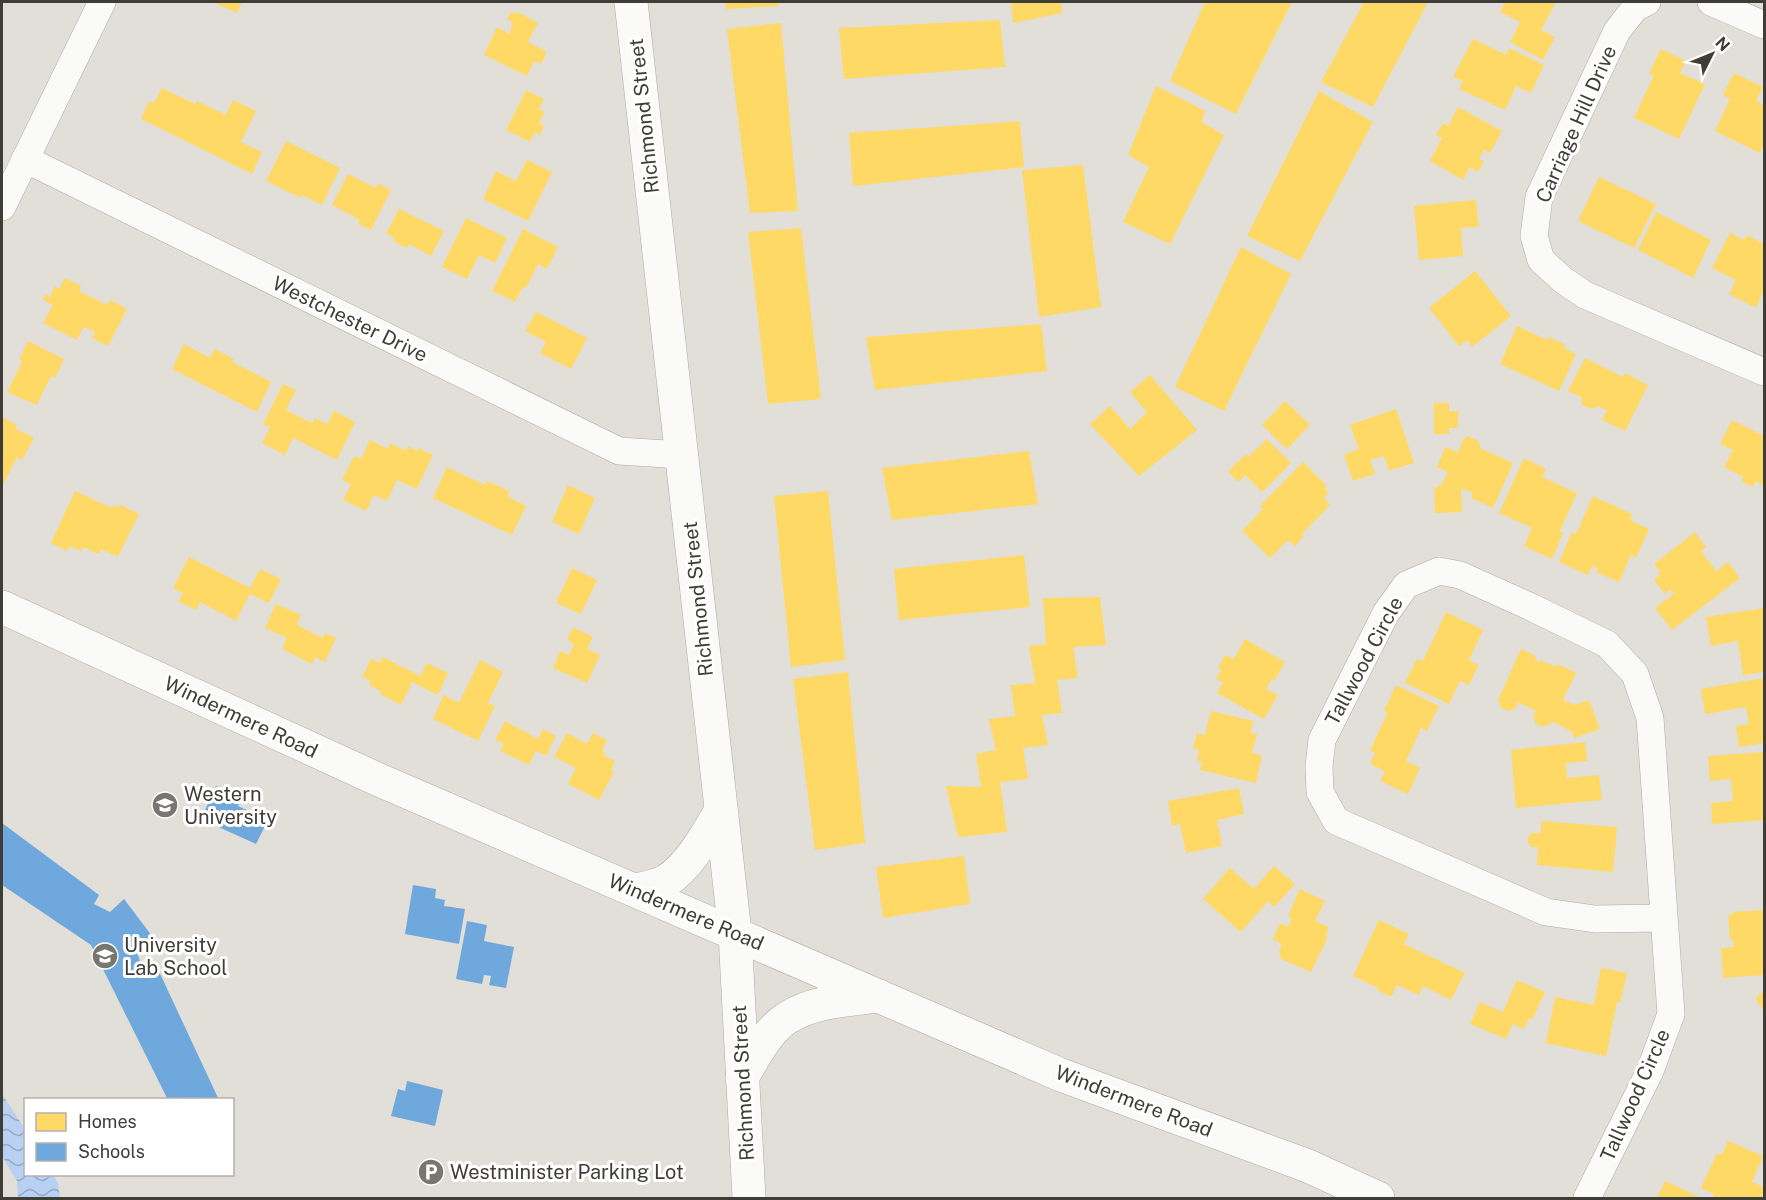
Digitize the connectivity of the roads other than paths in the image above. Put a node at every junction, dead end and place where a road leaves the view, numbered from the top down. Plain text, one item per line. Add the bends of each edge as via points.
1 (102, 2) edge
2 (631, 2) edge
3 (1647, 2) edge
4 (1711, 2) edge
5 (1764, 25) edge
6 (25, 159) junction
7 (2, 207) edge
8 (1764, 372) edge
9 (682, 455) junction
10 (2, 607) edge
11 (721, 810) junction
12 (634, 890) junction
13 (1664, 918) junction
14 (735, 933) junction
15 (879, 996) junction
16 (742, 1078) junction
17 (748, 1198) edge
18 (1378, 1198) edge
19 (1587, 1198) edge

1 - 6 street
2 - 9 main road, Richmond Street
3 - 8 street, Carriage Hill Drive via 1635,8 1617,31 1539,197 1534,236 1541,260 1585,295
4 - 5 street
6 - 7 street
6 - 9 street, Westchester Drive via 619,451
9 - 11 main road, Richmond Street
10 - 12 main road, Windermere Road via 377,779
11 - 12 main road via 703,842 674,876
11 - 14 main road, Richmond Street
12 - 14 main road, Windermere Road
13 - 13 street, Tallwood Circle via 1650,718 1635,674 1607,644 1460,575 1439,571 1406,585 1386,613 1322,740 1320,792 1336,821 1546,912 1595,919
13 - 19 street, Tallwood Circle via 1671,1014 1650,1071
14 - 15 main road, Windermere Road
14 - 16 main road, Richmond Street
15 - 16 main road via 824,1004 785,1018 760,1047
15 - 18 main road, Windermere Road via 1061,1075 1308,1166
16 - 17 main road, Richmond Street

